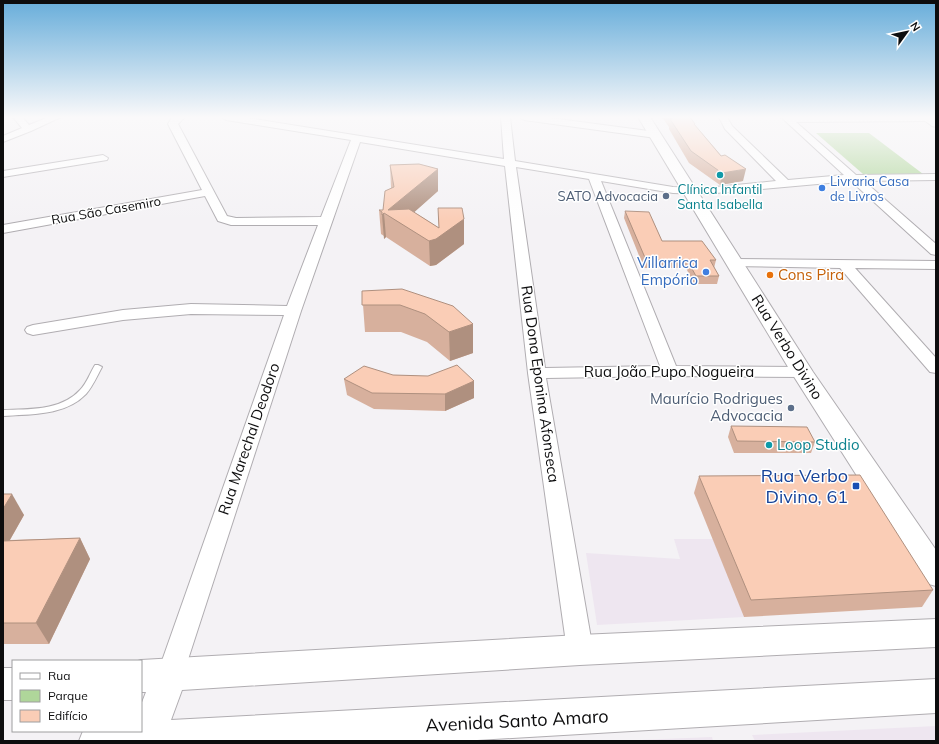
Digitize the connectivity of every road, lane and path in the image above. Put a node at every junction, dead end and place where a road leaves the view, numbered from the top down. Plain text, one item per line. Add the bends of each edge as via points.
1 (188, 152) edge
2 (351, 152) edge
3 (434, 152) edge
4 (509, 152) edge
5 (666, 152) edge
6 (753, 152) edge
7 (825, 152) edge
8 (103, 158) dead end
9 (510, 164) junction
10 (3, 174) edge
11 (853, 177) junction
12 (936, 177) edge
13 (593, 178) junction
14 (785, 183) junction
15 (690, 191) junction
16 (208, 192) junction
17 (325, 221) junction
18 (3, 229) edge
19 (936, 251) edge
20 (735, 263) junction
21 (845, 265) junction
22 (936, 265) edge
23 (293, 311) junction
24 (33, 330) dead end
25 (98, 367) dead end
26 (936, 368) edge
27 (670, 371) junction
28 (802, 372) junction
29 (537, 373) junction
30 (3, 412) edge
31 (936, 574) edge
32 (936, 633) edge
33 (580, 650) junction
34 (155, 675) edge
35 (936, 696) edge
36 (146, 740) edge
37 (97, 741) edge

1 - 16 street
2 - 17 street, Rua Marechal Deodoro
3 - 9 street
4 - 9 street, Rua Dona Eponina Afonseca
5 - 15 main road, Rua Verbo Divino
6 - 14 street
7 - 11 street
8 - 10 street
9 - 13 street
9 - 29 street, Rua Dona Eponina Afonseca
11 - 12 street
11 - 14 street
11 - 19 street
13 - 15 street
13 - 27 street
14 - 15 street
15 - 20 main road, Rua Verbo Divino
16 - 17 street via 222,218 230,222
16 - 18 street, Rua São Casemiro
17 - 23 street, Rua Marechal Deodoro
20 - 21 street
20 - 28 main road, Rua Verbo Divino
21 - 22 street
21 - 26 street
23 - 24 street via 191,309 123,315
23 - 34 street, Rua Marechal Deodoro
25 - 30 lane via 83,392 71,401 52,408
27 - 28 street, Rua João Pupo Nogueira
27 - 29 street, Rua João Pupo Nogueira
28 - 31 main road, Rua Verbo Divino
29 - 33 street, Rua Dona Eponina Afonseca
32 - 33 main road
33 - 34 main road
34 - 36 main road, Rua Marechal Deodoro
35 - 36 main road, Avenida Santo Amaro
36 - 37 main road, Avenida Santo Amaro

